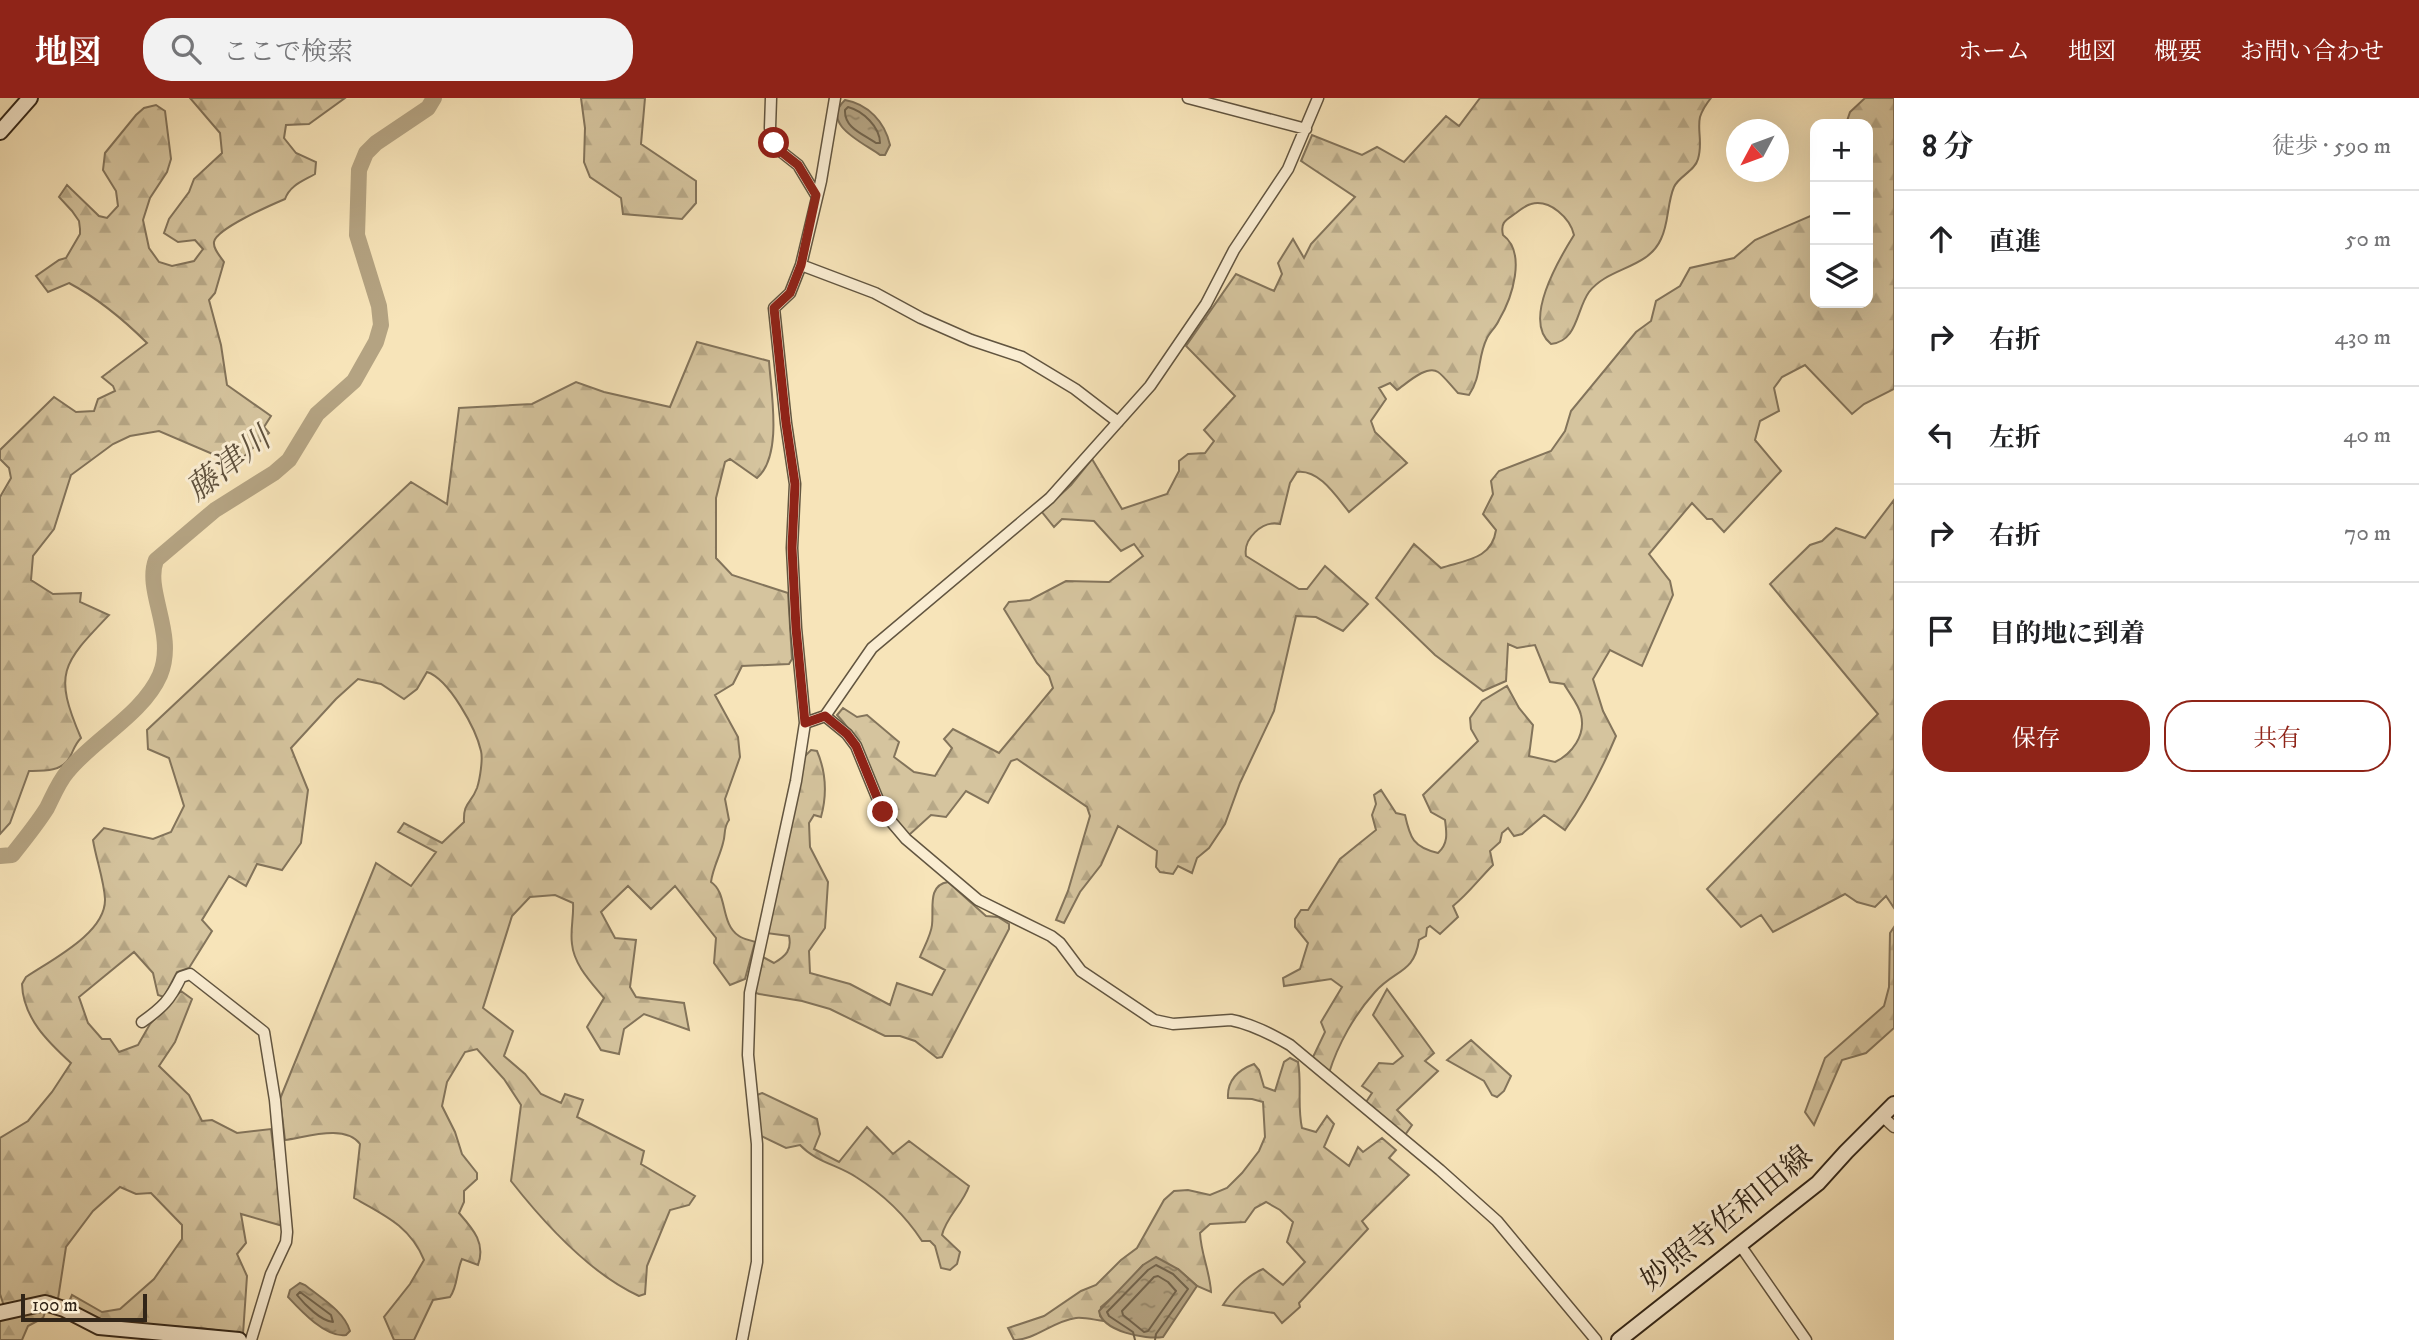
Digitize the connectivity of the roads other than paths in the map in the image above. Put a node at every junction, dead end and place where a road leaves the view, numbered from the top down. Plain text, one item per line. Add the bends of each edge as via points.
1 (30, 98) edge
2 (771, 98) edge
3 (835, 98) edge
4 (1188, 98) edge
5 (1318, 98) edge
6 (1306, 129) junction
7 (0, 132) edge
8 (816, 195) junction
9 (801, 265) junction
10 (1118, 422) junction
11 (825, 716) junction
12 (805, 723) junction
13 (142, 1022) dead end
14 (1894, 1104) edge
15 (1882, 1116) junction
16 (1894, 1127) edge
17 (1740, 1245) junction
18 (0, 1313) edge
19 (239, 1340) edge
20 (251, 1340) edge
21 (742, 1340) edge
22 (1596, 1340) edge
23 (1619, 1340) edge
24 (1807, 1340) edge

1 - 7 main road
2 - 8 street via 769,128 774,143 798,165
3 - 8 street
4 - 6 street
5 - 6 street
6 - 10 street via 1288,169 1234,250 1206,304 1150,387
8 - 9 street
9 - 10 street via 875,293 971,340 1022,357
9 - 12 street via 790,293 774,308 795,484 793,574
10 - 11 street via 1050,498 872,648
11 - 12 street
11 - 22 street via 856,746 883,812 895,828 978,900 1051,936 1081,971 1154,1020 1172,1024 1231,1020 1290,1045 1497,1221
12 - 21 street via 750,993 748,1055 757,1144 757,1262
13 - 20 street via 165,1006 181,977 190,974 264,1032 287,1232
14 - 15 main road, 妙照寺佐和田線
15 - 16 street
15 - 17 main road, 妙照寺佐和田線 via 1818,1183
17 - 23 main road, 妙照寺佐和田線
17 - 24 street
18 - 19 main road via 45,1303 99,1327

